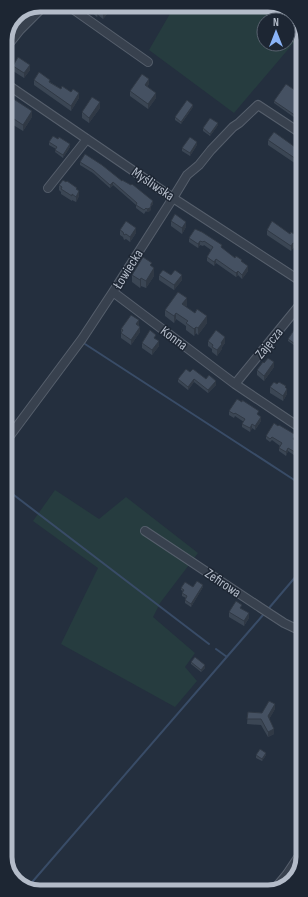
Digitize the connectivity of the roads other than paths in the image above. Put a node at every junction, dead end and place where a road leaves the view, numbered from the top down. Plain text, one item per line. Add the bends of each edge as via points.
1 (77, 12) edge
2 (36, 13) edge
3 (12, 40) edge
4 (148, 62) dead end
5 (12, 88) edge
6 (296, 130) edge
7 (87, 139) junction
8 (48, 188) dead end
9 (173, 198) junction
10 (296, 278) edge
11 (113, 292) junction
12 (296, 309) edge
13 (235, 384) junction
14 (296, 425) edge
15 (12, 434) edge
16 (145, 530) dead end
17 (296, 629) edge
18 (296, 861) edge
19 (281, 881) edge

1 - 4 street
2 - 3 street
5 - 7 street, Myśliwska
6 - 9 street, Łowiecka via 258,105 187,175
7 - 8 street
7 - 9 street, Myśliwska
9 - 10 street, Myśliwska
9 - 11 street, Łowiecka
11 - 13 street, Konna
11 - 15 street, Łowiecka via 82,339
12 - 13 street, Zajęcza
13 - 14 street, Konna
16 - 17 street, Zefirowa
18 - 19 street

